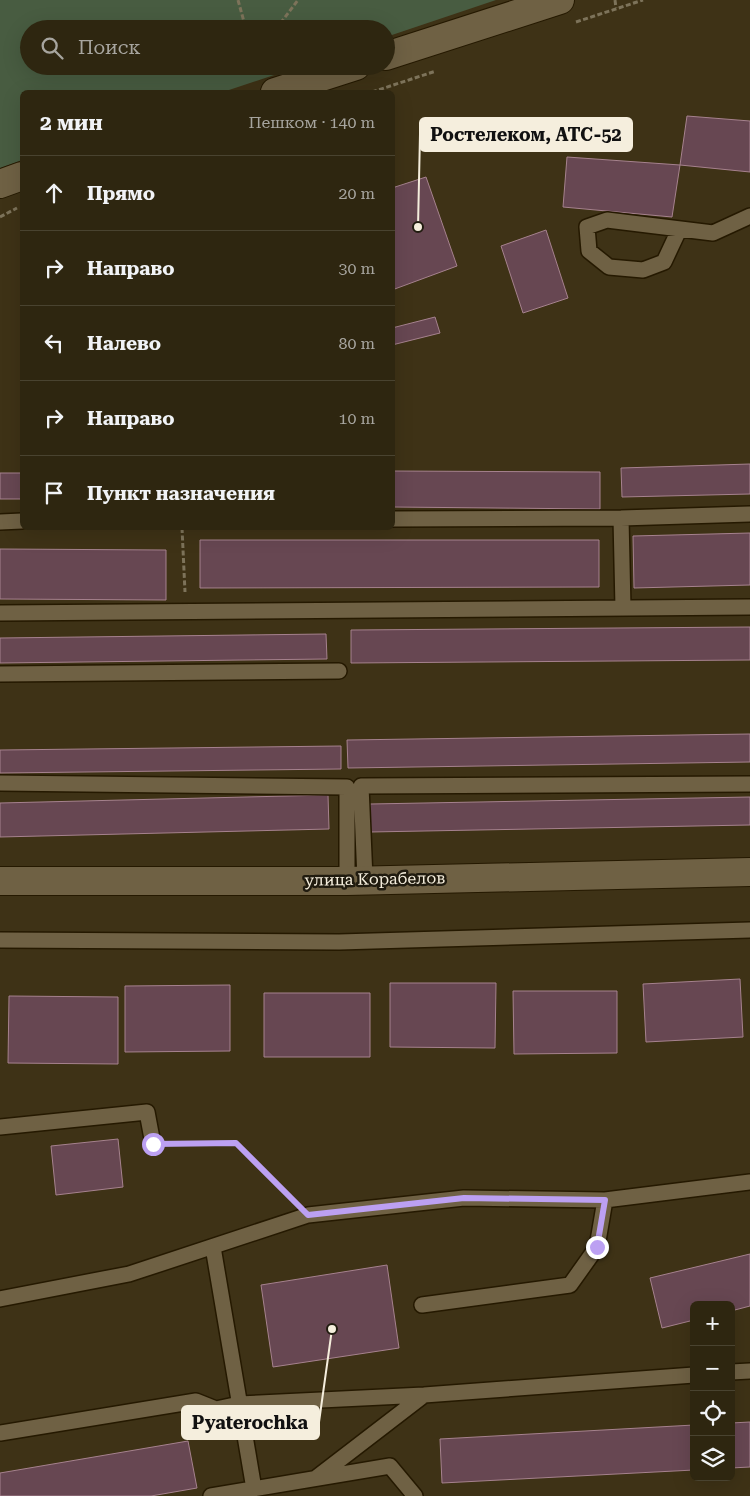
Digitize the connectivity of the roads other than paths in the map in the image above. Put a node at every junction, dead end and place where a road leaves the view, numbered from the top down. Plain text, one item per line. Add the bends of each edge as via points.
1 (560, 0) edge
2 (395, 53) edge
3 (328, 75) edge
4 (281, 90) edge
5 (20, 177) edge
6 (0, 184) edge
7 (750, 216) edge
8 (679, 230) junction
9 (750, 514) edge
10 (621, 518) junction
11 (395, 519) edge
12 (0, 522) edge
13 (20, 522) edge
14 (750, 607) edge
15 (623, 608) junction
16 (0, 614) edge
17 (339, 671) dead end
18 (0, 674) edge
19 (0, 783) edge
20 (750, 784) edge
21 (750, 872) edge
22 (356, 880) junction
23 (0, 881) edge
24 (750, 930) edge
25 (0, 940) edge
26 (0, 1127) edge
27 (153, 1144) road end
28 (750, 1182) edge
29 (605, 1200) junction
30 (213, 1247) junction
31 (0, 1299) edge
32 (422, 1305) dead end
33 (750, 1371) edge
34 (735, 1372) edge
35 (690, 1375) edge
36 (424, 1395) junction
37 (239, 1404) junction
38 (0, 1433) edge
39 (315, 1479) junction
40 (254, 1488) junction
41 (211, 1496) edge
42 (415, 1496) edge

1 - 2 street
3 - 4 street
5 - 6 street
7 - 8 lane via 713,233
8 - 8 lane via 664,262 643,270 609,267 589,251 587,227 607,220
9 - 10 lane
10 - 11 lane
10 - 15 lane
12 - 13 lane
14 - 15 lane
15 - 16 lane
17 - 18 lane
19 - 22 lane via 346,787
20 - 22 lane via 361,786
21 - 22 street, улица Корабелов
22 - 23 street, улица Корабелов
24 - 25 lane via 339,942
26 - 27 lane via 146,1112
28 - 29 lane
29 - 30 lane via 464,1198 308,1215
29 - 32 lane via 597,1247 570,1285
30 - 31 lane via 129,1274
30 - 37 lane
33 - 34 lane
35 - 36 lane
36 - 37 lane
36 - 39 lane
37 - 38 lane via 216,1409 196,1400
37 - 40 lane
39 - 40 lane
39 - 42 lane via 390,1466
40 - 41 lane

